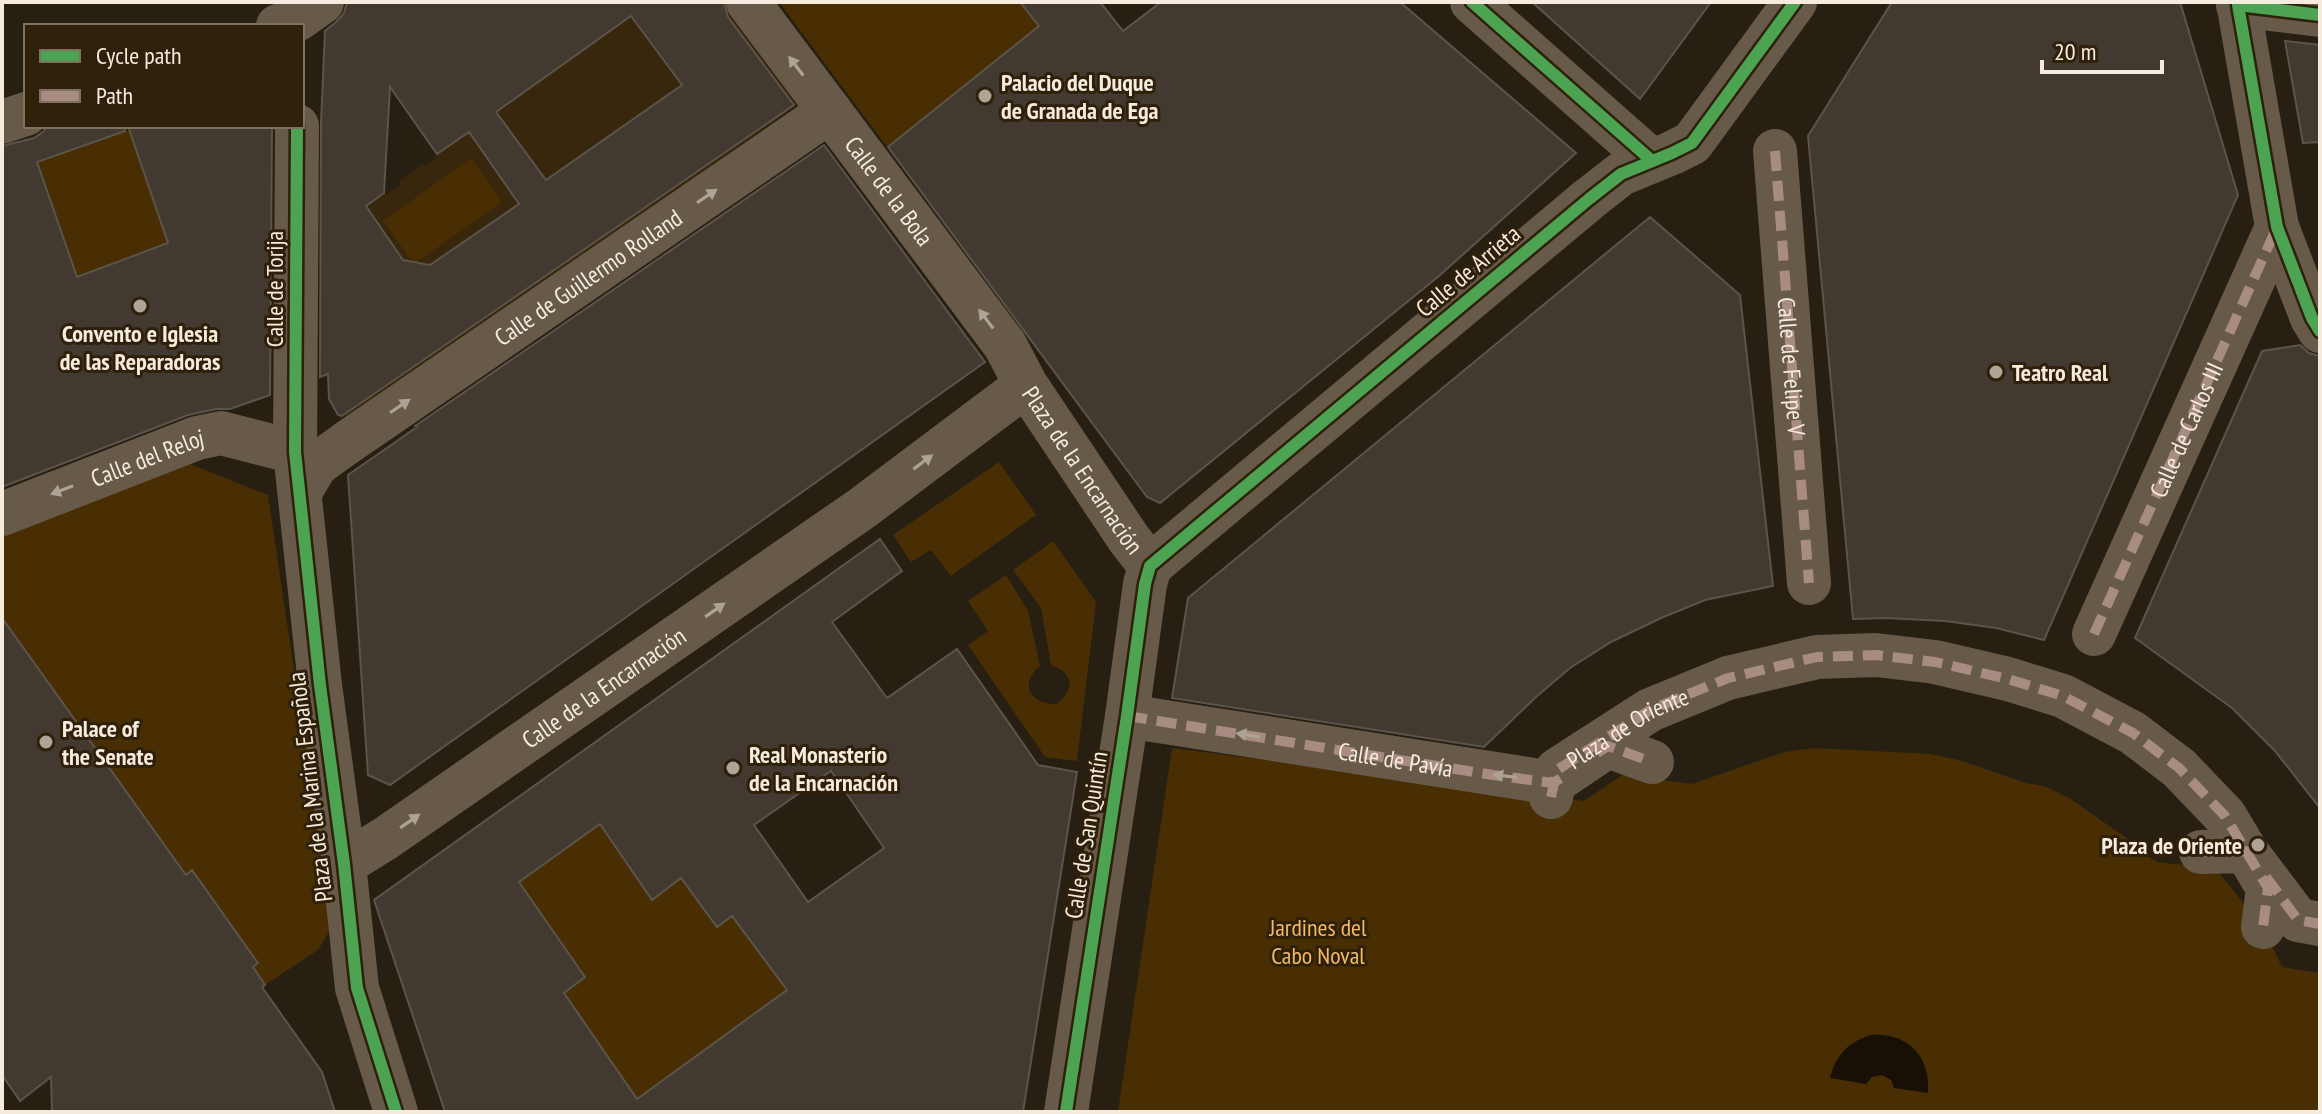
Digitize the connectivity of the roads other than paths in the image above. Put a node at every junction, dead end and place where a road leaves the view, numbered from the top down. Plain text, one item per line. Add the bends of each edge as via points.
1 (748, 2) edge
2 (1472, 2) edge
3 (1795, 2) edge
4 (2238, 4) edge
5 (2320, 15) edge
6 (830, 111) junction
7 (24, 115) edge
8 (2, 122) edge
9 (297, 128) edge
10 (1775, 151) dead end
11 (1651, 160) junction
12 (2277, 227) junction
13 (2317, 322) edge
14 (1026, 385) junction
15 (295, 408) junction
16 (345, 444) junction
17 (298, 472) junction
18 (861, 509) joint
19 (2, 514) edge
20 (1150, 566) junction
21 (1809, 583) dead end
22 (2094, 634) dead end
23 (1127, 716) junction
24 (1652, 762) dead end
25 (1552, 790) junction
26 (2246, 851) junction
27 (2201, 852) dead end
28 (344, 864) junction
29 (2320, 924) edge
30 (2263, 927) dead end
31 (396, 1112) edge
32 (1066, 1112) edge

6 -> 1 street, Calle de la Bola
2 - 11 street
3 - 11 street, Calle de Arrieta via 1692,143
4 - 5 street
4 - 12 street
14 -> 6 street, Calle de la Bola via 1005,345
16 -> 6 street, Calle de Guillermo Rolland
7 - 8 street
9 - 15 street, Calle de Torija
10 - 21 street, Calle de Felipe V
11 - 20 street, Calle de Arrieta via 1621,174 1589,199
12 - 13 street
12 - 22 street, Calle de Carlos III
18 -> 14 street, Plaza de la Encarnación
14 - 20 street, Plaza de la Encarnación
15 - 16 street via 306,429
15 - 17 street, Calle de Torija
16 - 17 street, Calle de Guillermo Rolland
17 -> 19 street, Calle del Reloj via 221,433
17 - 28 street, Plaza de la Marina Española
28 -> 18 street, Calle de la Encarnación
20 - 23 street, Calle de San Quintín
25 -> 23 street, Calle de Pavía
23 - 32 street, Calle de San Quintín
24 - 25 street via 1608,746
25 - 26 street, Plaza de Oriente via 1557,770 1650,710 1728,678 1817,657 1876,655 2008,679 2077,703 2133,733 2179,768 2225,816
26 - 27 street
26 - 29 street via 2298,920
26 - 30 street, Plaza de Oriente via 2268,888
28 - 31 street, Plaza de la Marina Española via 357,988

